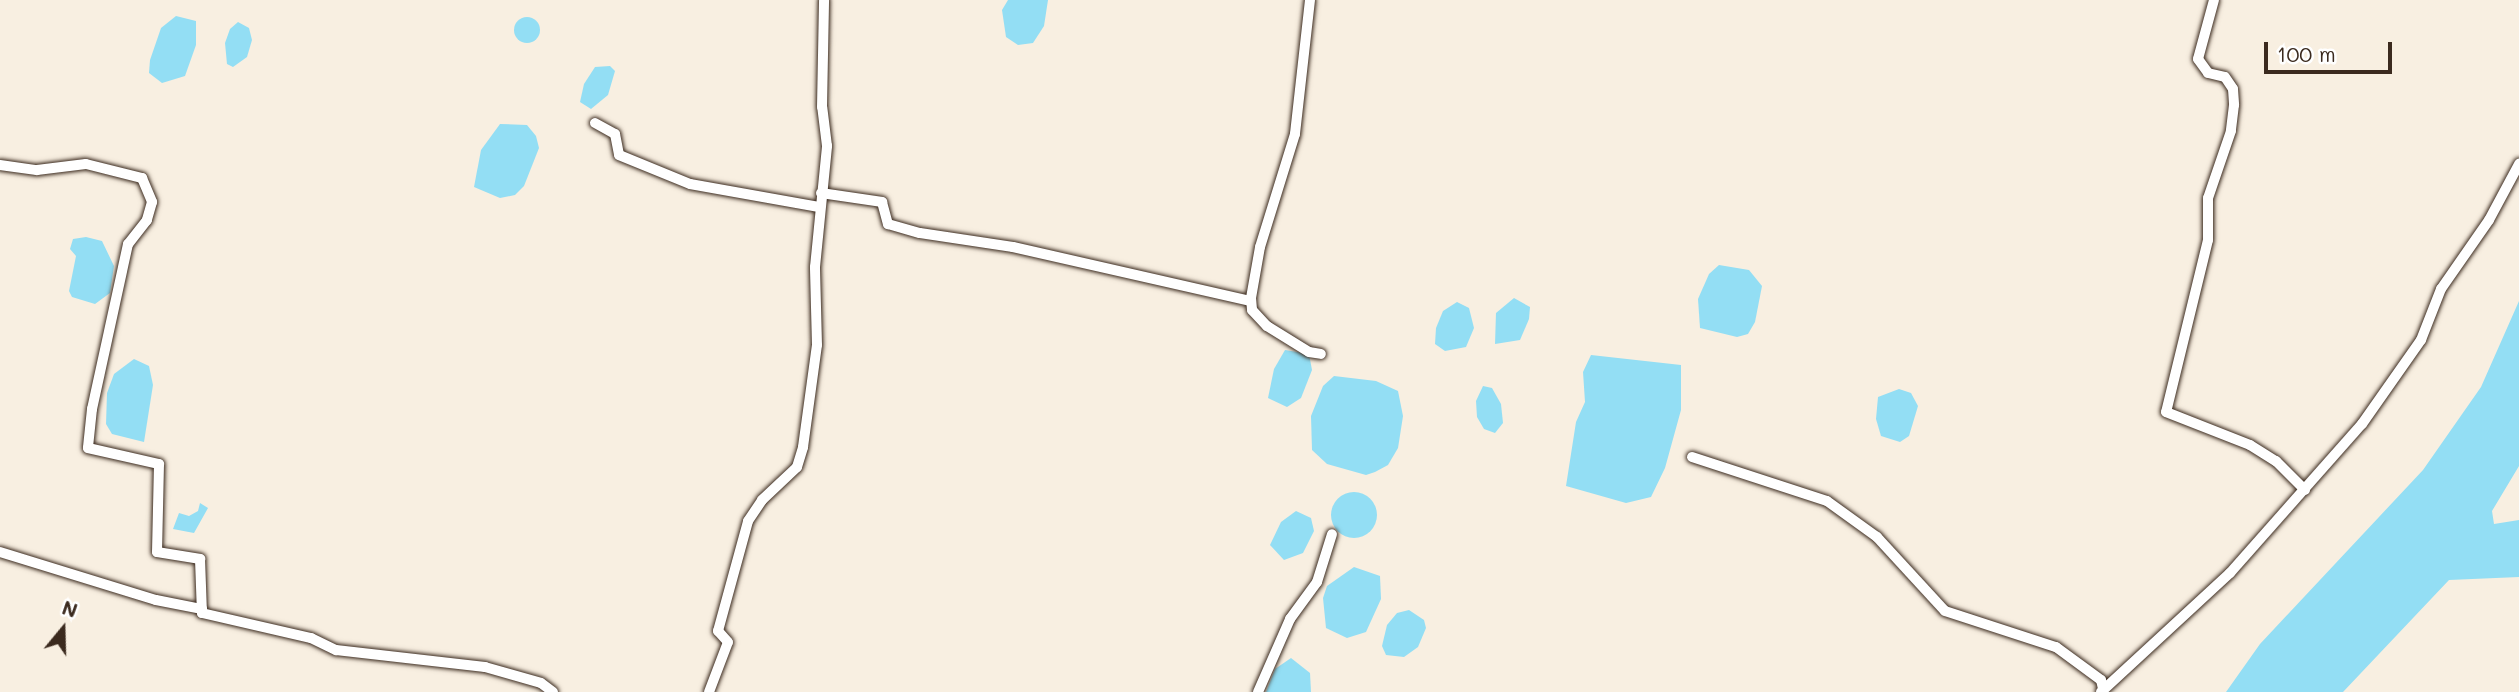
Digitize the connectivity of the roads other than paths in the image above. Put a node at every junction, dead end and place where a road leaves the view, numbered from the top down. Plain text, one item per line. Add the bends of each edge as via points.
1 (824, 0) edge
2 (1310, 0) edge
3 (2214, 0) edge
4 (595, 123) dead end
5 (2519, 164) edge
6 (0, 165) edge
7 (821, 193) junction
8 (819, 207) junction
9 (1251, 301) junction
10 (1321, 354) dead end
11 (1692, 457) dead end
12 (2305, 490) junction
13 (1332, 534) dead end
14 (0, 552) edge
15 (201, 609) junction
16 (2102, 691) edge
17 (553, 692) edge
18 (709, 692) edge
19 (1258, 692) edge

1 - 7 street via 822,107 827,146
2 - 9 street via 1295,134 1259,247
3 - 12 street via 2198,59 2208,73 2225,77 2233,89 2231,131 2208,198 2208,240 2166,411 2235,437 2277,460
4 - 8 street via 615,134 618,155 690,184
5 - 12 street via 2489,220 2441,289 2421,340 2362,424
6 - 15 street via 37,170 86,164 142,178 152,202 147,220 128,244 92,409 88,448 159,464 158,552 200,559
7 - 8 street
7 - 9 street via 882,202 888,224 920,233 1022,249
8 - 18 street via 813,300 817,345 803,447 797,467 762,500 748,522 718,631 728,642
9 - 10 street via 1252,310 1282,338
11 - 16 street via 1827,501 1877,537 1945,611 2056,647 2101,680
12 - 16 street via 2230,573
13 - 19 street via 1317,582 1290,619
14 - 15 street via 156,600
15 - 17 street via 202,613 311,638 336,650 485,667 541,683

